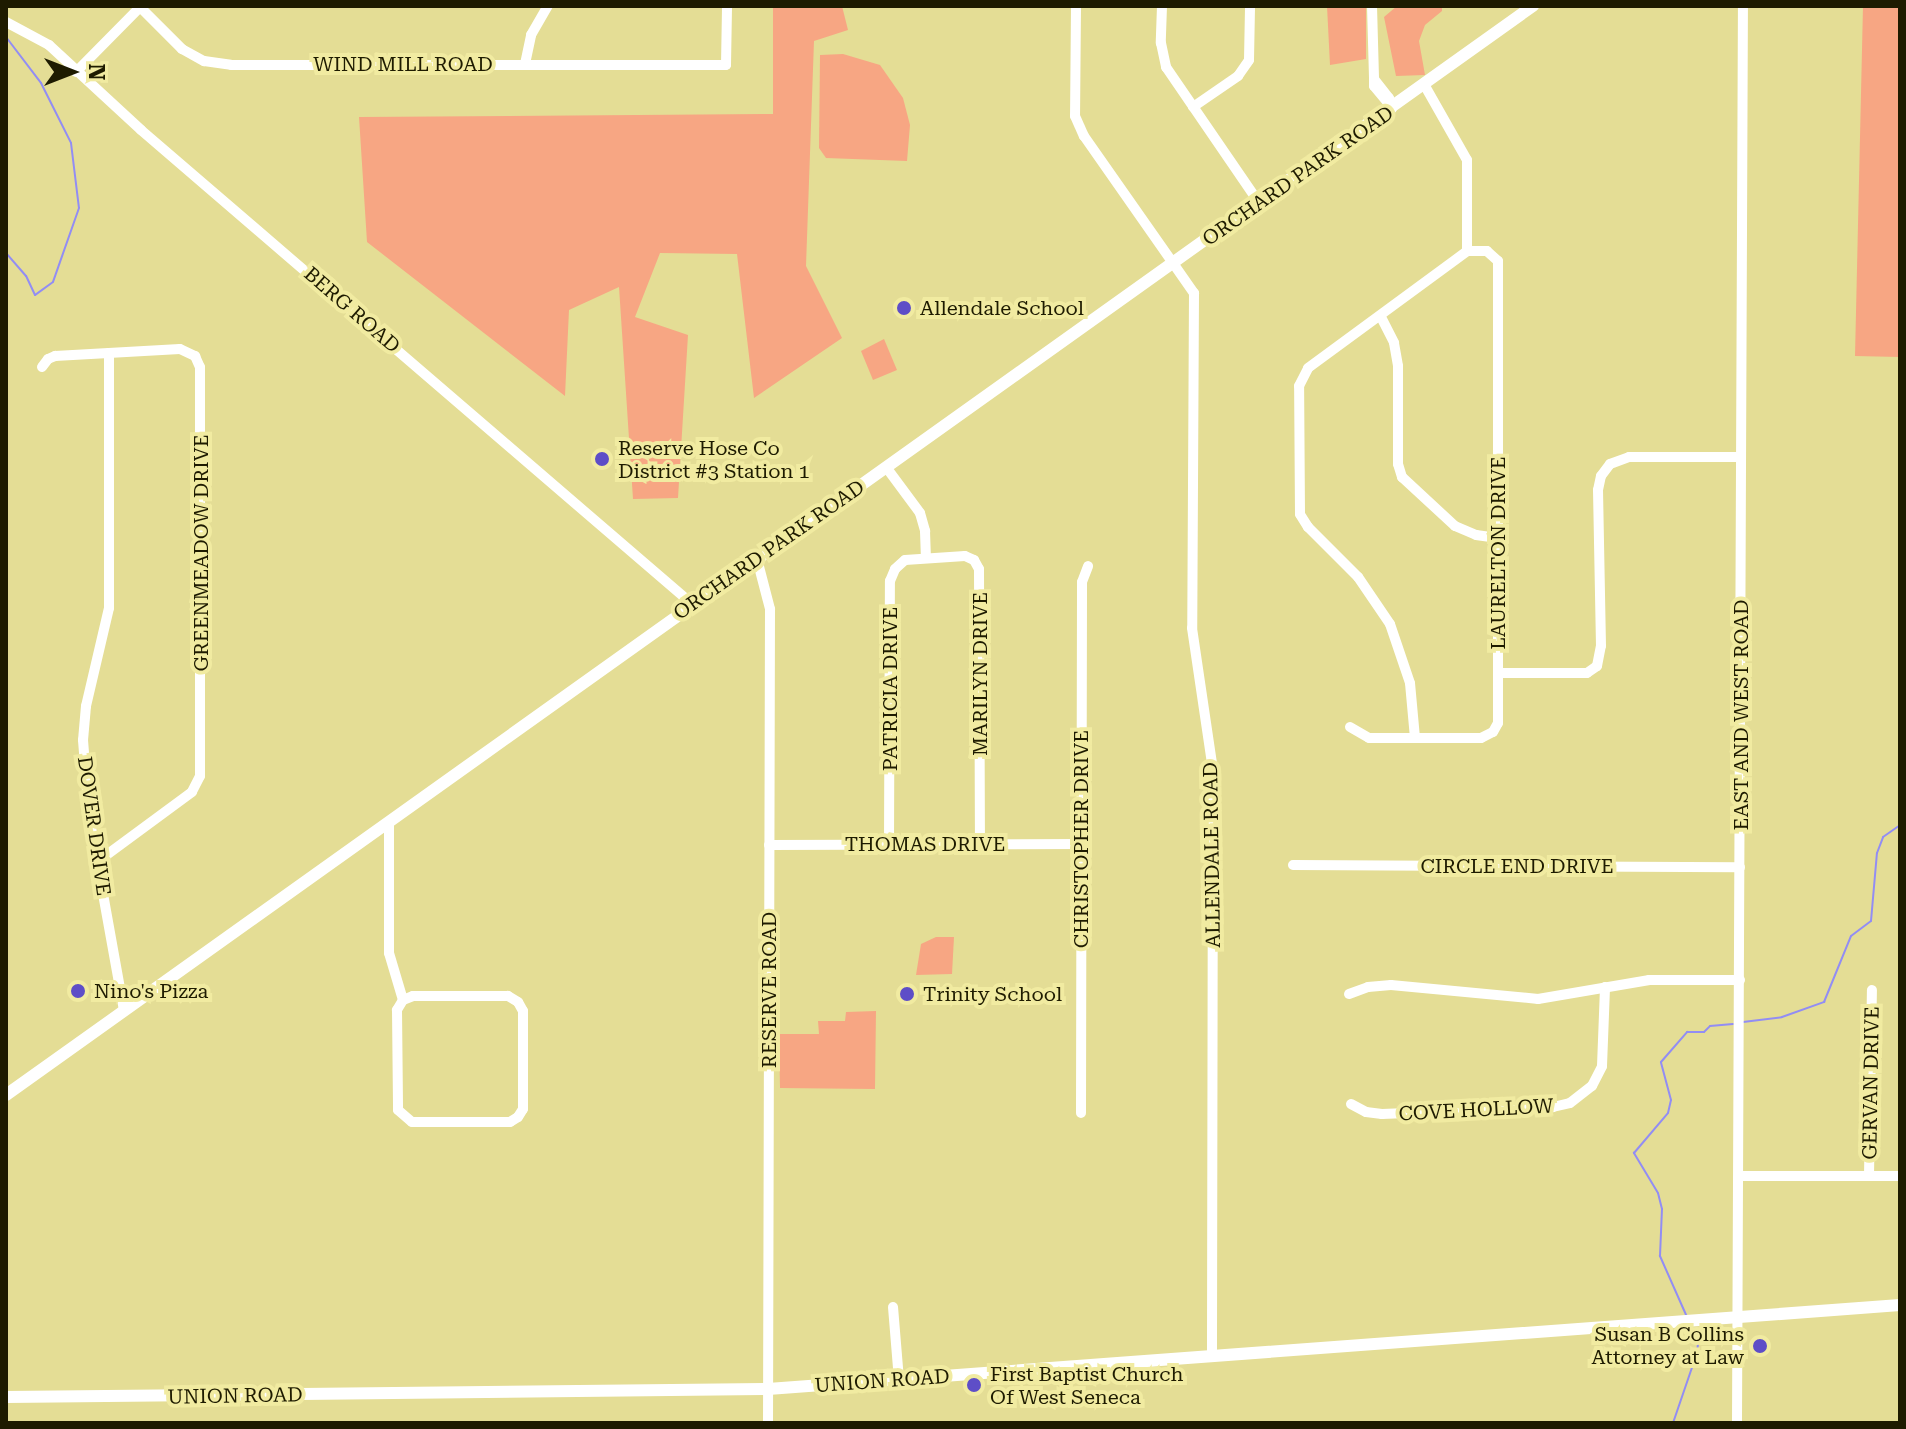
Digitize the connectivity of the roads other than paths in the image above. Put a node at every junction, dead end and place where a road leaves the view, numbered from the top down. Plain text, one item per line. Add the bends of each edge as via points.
1 (548, 6) edge
2 (727, 6) edge
3 (1076, 6) edge
4 (1162, 6) edge
5 (1250, 6) edge
6 (1372, 6) edge
7 (1533, 6) edge
8 (1743, 6) edge
9 (142, 7) edge
10 (6, 22) edge
11 (525, 64) junction
12 (76, 72) junction
13 (1425, 86) junction
14 (1390, 106) junction
15 (1193, 107) junction
16 (1259, 203) junction
17 (1467, 251) junction
18 (1174, 264) junction
19 (1381, 317) junction
20 (109, 353) junction
21 (42, 367) dead end
22 (1741, 457) junction
23 (886, 467) junction
24 (1498, 538) junction
25 (926, 557) junction
26 (757, 559) junction
27 (1088, 566) dead end
28 (692, 604) junction
29 (1498, 673) junction
30 (1350, 727) dead end
31 (1415, 738) junction
32 (389, 822) junction
33 (980, 844) junction
34 (1082, 844) junction
35 (769, 845) junction
36 (889, 845) junction
37 (97, 862) junction
38 (1293, 865) dead end
39 (1740, 867) junction
40 (1740, 980) junction
41 (1605, 987) junction
42 (1872, 990) dead end
43 (1349, 994) dead end
44 (403, 1000) junction
45 (124, 1011) junction
46 (6, 1095) edge
47 (1351, 1104) dead end
48 (1081, 1113) dead end
49 (1739, 1176) junction
50 (1869, 1176) junction
51 (1900, 1176) edge
52 (1900, 1305) edge
53 (893, 1307) dead end
54 (1738, 1317) junction
55 (1212, 1357) junction
56 (899, 1380) junction
57 (768, 1389) junction
58 (6, 1397) edge
59 (768, 1423) edge
60 (1737, 1423) edge

1 - 11 street via 531,35
2 - 11 street, WIND MILL ROAD via 726,65
3 - 18 street, ALLENDALE ROAD via 1075,116
4 - 15 street via 1166,67
5 - 15 street via 1249,60 1238,76
6 - 14 street via 1374,79
7 - 13 main road, ORCHARD PARK ROAD
8 - 22 street, EAST AND WEST ROAD
9 - 11 street, WIND MILL ROAD via 192,56 217,63
9 - 12 street
10 - 12 street, BERG ROAD via 49,45
12 - 28 street, BERG ROAD
13 - 14 main road, ORCHARD PARK ROAD
13 - 17 street via 1467,160
14 - 16 main road, ORCHARD PARK ROAD
15 - 16 street
16 - 18 main road, ORCHARD PARK ROAD
17 - 19 street
17 - 24 street, LAURELTON DRIVE via 1487,251 1498,261
18 - 23 main road, ORCHARD PARK ROAD
18 - 55 street, ALLENDALE ROAD via 1194,293 1192,628 1213,770
19 - 24 street via 1398,366 1402,477 1455,526
19 - 31 street via 1300,379 1299,509 1308,527 1358,577 1390,624 1410,683
20 - 21 street, GREENMEADOW DRIVE via 55,356
20 - 37 street, DOVER DRIVE via 109,608 83,740
20 - 37 street, GREENMEADOW DRIVE via 185,349 200,367 201,771 192,792
22 - 29 street via 1629,457 1610,464 1598,490 1597,666 1587,673
22 - 39 street, EAST AND WEST ROAD
23 - 25 street via 920,513
23 - 26 main road, ORCHARD PARK ROAD
24 - 29 street, LAURELTON DRIVE
25 - 33 street, MARILYN DRIVE via 969,557 979,569
25 - 36 street, PATRICIA DRIVE via 900,564 890,581
26 - 28 main road, ORCHARD PARK ROAD
26 - 35 street, RESERVE ROAD via 770,609
27 - 34 street, CHRISTOPHER DRIVE via 1082,582
28 - 32 main road, ORCHARD PARK ROAD
29 - 31 street, LAURELTON DRIVE via 1498,723 1493,732 1481,738
30 - 31 street, LAURELTON DRIVE via 1369,738
32 - 44 street via 389,953
32 - 45 main road, ORCHARD PARK ROAD
33 - 34 street, THOMAS DRIVE
33 - 36 street, THOMAS DRIVE
34 - 48 street, CHRISTOPHER DRIVE
35 - 36 street, THOMAS DRIVE
35 - 57 street, RESERVE ROAD
37 - 45 street, DOVER DRIVE
38 - 39 street, CIRCLE END DRIVE
39 - 40 street, EAST AND WEST ROAD
40 - 41 street via 1665,979
40 - 49 street, EAST AND WEST ROAD
41 - 43 street via 1538,999 1391,985
41 - 47 street, COVE HOLLOW via 1602,1066 1592,1086 1570,1103 1382,1114
42 - 50 street, GERVAN DRIVE
44 - 44 street via 508,996 518,1002 523,1011 523,1109 518,1117 510,1122 403,1118 398,1110 397,1010
45 - 46 main road, ORCHARD PARK ROAD
49 - 50 street
49 - 54 street, EAST AND WEST ROAD
50 - 51 street
52 - 54 main road, UNION ROAD
53 - 56 street
54 - 55 main road, UNION ROAD
54 - 60 street, EAST AND WEST ROAD
55 - 56 main road, UNION ROAD
56 - 57 main road, UNION ROAD
57 - 58 main road, UNION ROAD
57 - 59 street, RESERVE ROAD

